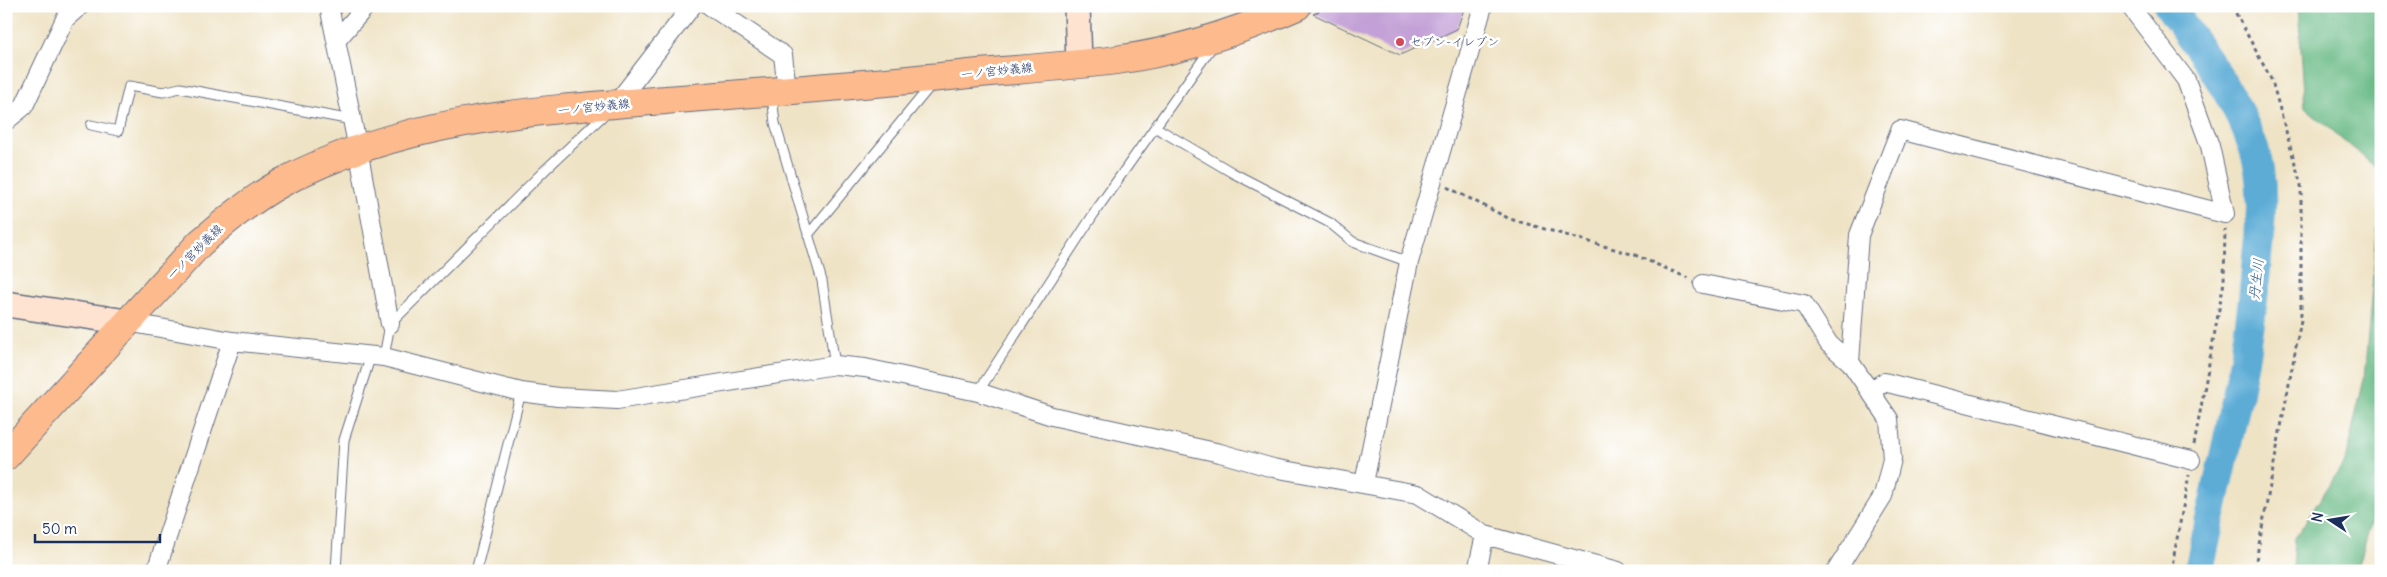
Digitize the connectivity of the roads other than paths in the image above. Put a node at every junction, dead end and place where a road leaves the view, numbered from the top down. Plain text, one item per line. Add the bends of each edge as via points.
1 (80, 6) edge
2 (329, 6) edge
3 (366, 6) edge
4 (710, 6) edge
5 (1077, 6) edge
6 (1297, 6) edge
7 (1482, 6) edge
8 (2130, 6) edge
9 (686, 9) edge
10 (1221, 34) junction
11 (336, 40) junction
12 (1079, 63) junction
13 (938, 78) junction
14 (779, 91) junction
15 (616, 104) junction
16 (352, 120) junction
17 (6, 121) edge
18 (91, 125) dead end
19 (1155, 127) junction
20 (358, 149) junction
21 (808, 235) junction
22 (1409, 262) junction
23 (1703, 284) road end
24 (6, 304) edge
25 (127, 322) junction
26 (390, 324) junction
27 (232, 341) junction
28 (378, 356) junction
29 (1850, 362) junction
30 (835, 365) junction
31 (1870, 391) junction
32 (521, 392) junction
33 (978, 392) junction
34 (6, 456) edge
35 (2192, 460) road end
36 (1364, 483) junction
37 (1485, 534) junction
38 (156, 571) edge
39 (336, 571) edge
40 (476, 571) edge
41 (1477, 571) edge
42 (1618, 571) edge
43 (1836, 571) edge

1 - 17 street via 65,19 24,106
2 - 11 street
3 - 11 street
4 - 14 street via 783,55
5 - 12 main road
6 - 10 main road, 一ノ宮妙義線
7 - 22 street
8 - 29 street via 2186,80 2210,146 2225,214 1900,130 1859,235
9 - 15 street
10 - 12 main road, 一ノ宮妙義線 via 1118,60
10 - 19 lane
11 - 16 street
12 - 13 main road, 一ノ宮妙義線
13 - 14 main road, 一ノ宮妙義線
13 - 21 lane
14 - 15 main road, 一ノ宮妙義線
14 - 21 lane via 776,123
15 - 20 main road, 一ノ宮妙義線 via 484,119 409,133
15 - 26 lane
16 - 18 lane via 180,88 163,92 129,86 118,131
16 - 20 street
19 - 22 lane via 1233,173 1330,223 1353,242
19 - 33 lane via 1097,209
20 - 25 main road, 一ノ宮妙義線 via 282,183 235,214 200,243
20 - 26 street
21 - 30 lane via 822,281
22 - 36 street
23 - 29 street via 1804,304 1829,344
24 - 25 main road
25 - 27 street
25 - 34 main road, 一ノ宮妙義線
26 - 28 lane
27 - 28 street
27 - 38 street
28 - 32 street
28 - 39 lane via 344,440
29 - 31 street
30 - 32 street via 617,400
30 - 33 street via 866,368
31 - 35 street via 1884,382
31 - 43 street via 1889,420 1892,459 1883,496
32 - 40 lane
33 - 36 street via 1052,416 1273,468
36 - 37 street via 1418,494
37 - 41 street
37 - 42 street

